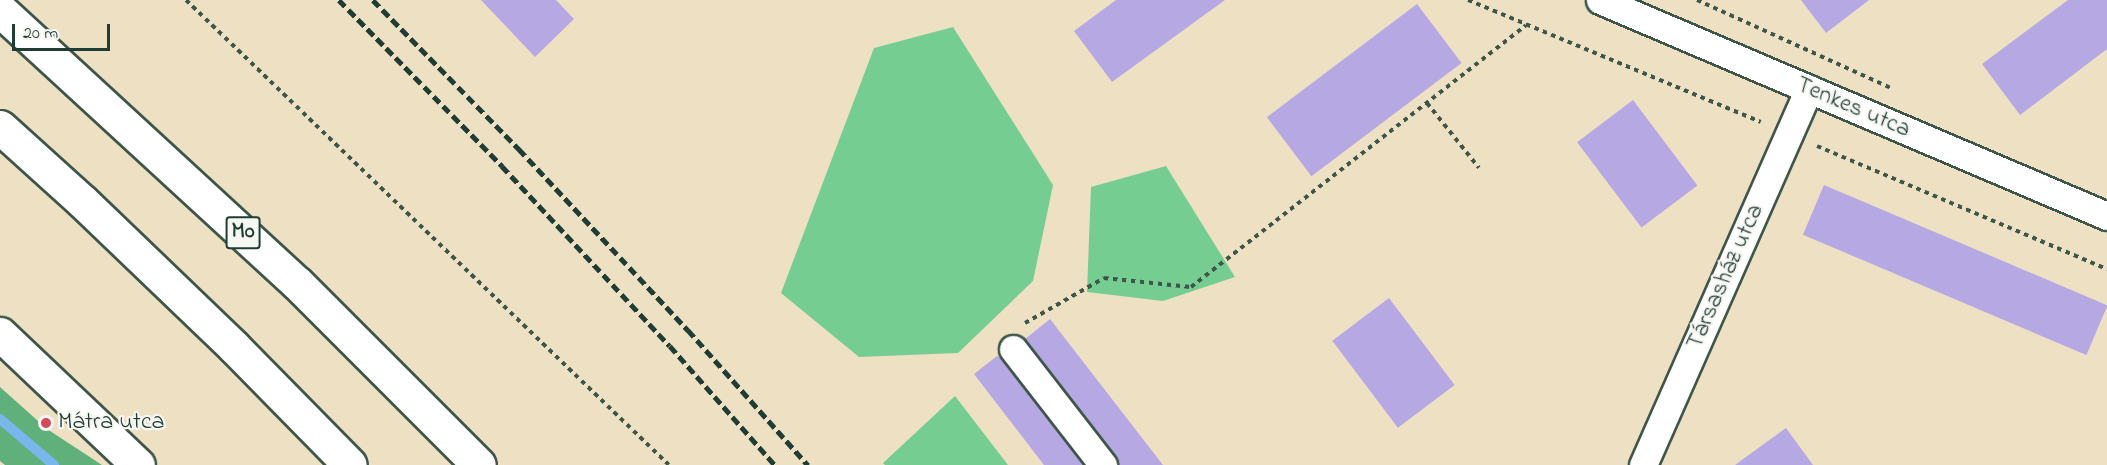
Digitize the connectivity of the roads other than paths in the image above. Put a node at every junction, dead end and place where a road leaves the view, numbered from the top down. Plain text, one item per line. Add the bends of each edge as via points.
1 (1600, 0) edge
2 (0, 10) edge
3 (1809, 89) junction
4 (0, 127) edge
5 (2107, 216) edge
6 (0, 334) edge
7 (1013, 349) road end
8 (138, 465) edge
9 (350, 465) edge
10 (478, 465) edge
11 (1103, 465) edge
12 (1643, 465) edge

1 - 3 street, Tenkes utca
2 - 10 main road, M0 via 297,283
3 - 5 street, Tenkes utca
3 - 12 street, Társasház utca
4 - 9 main road via 234,347
6 - 8 main road
7 - 11 street

